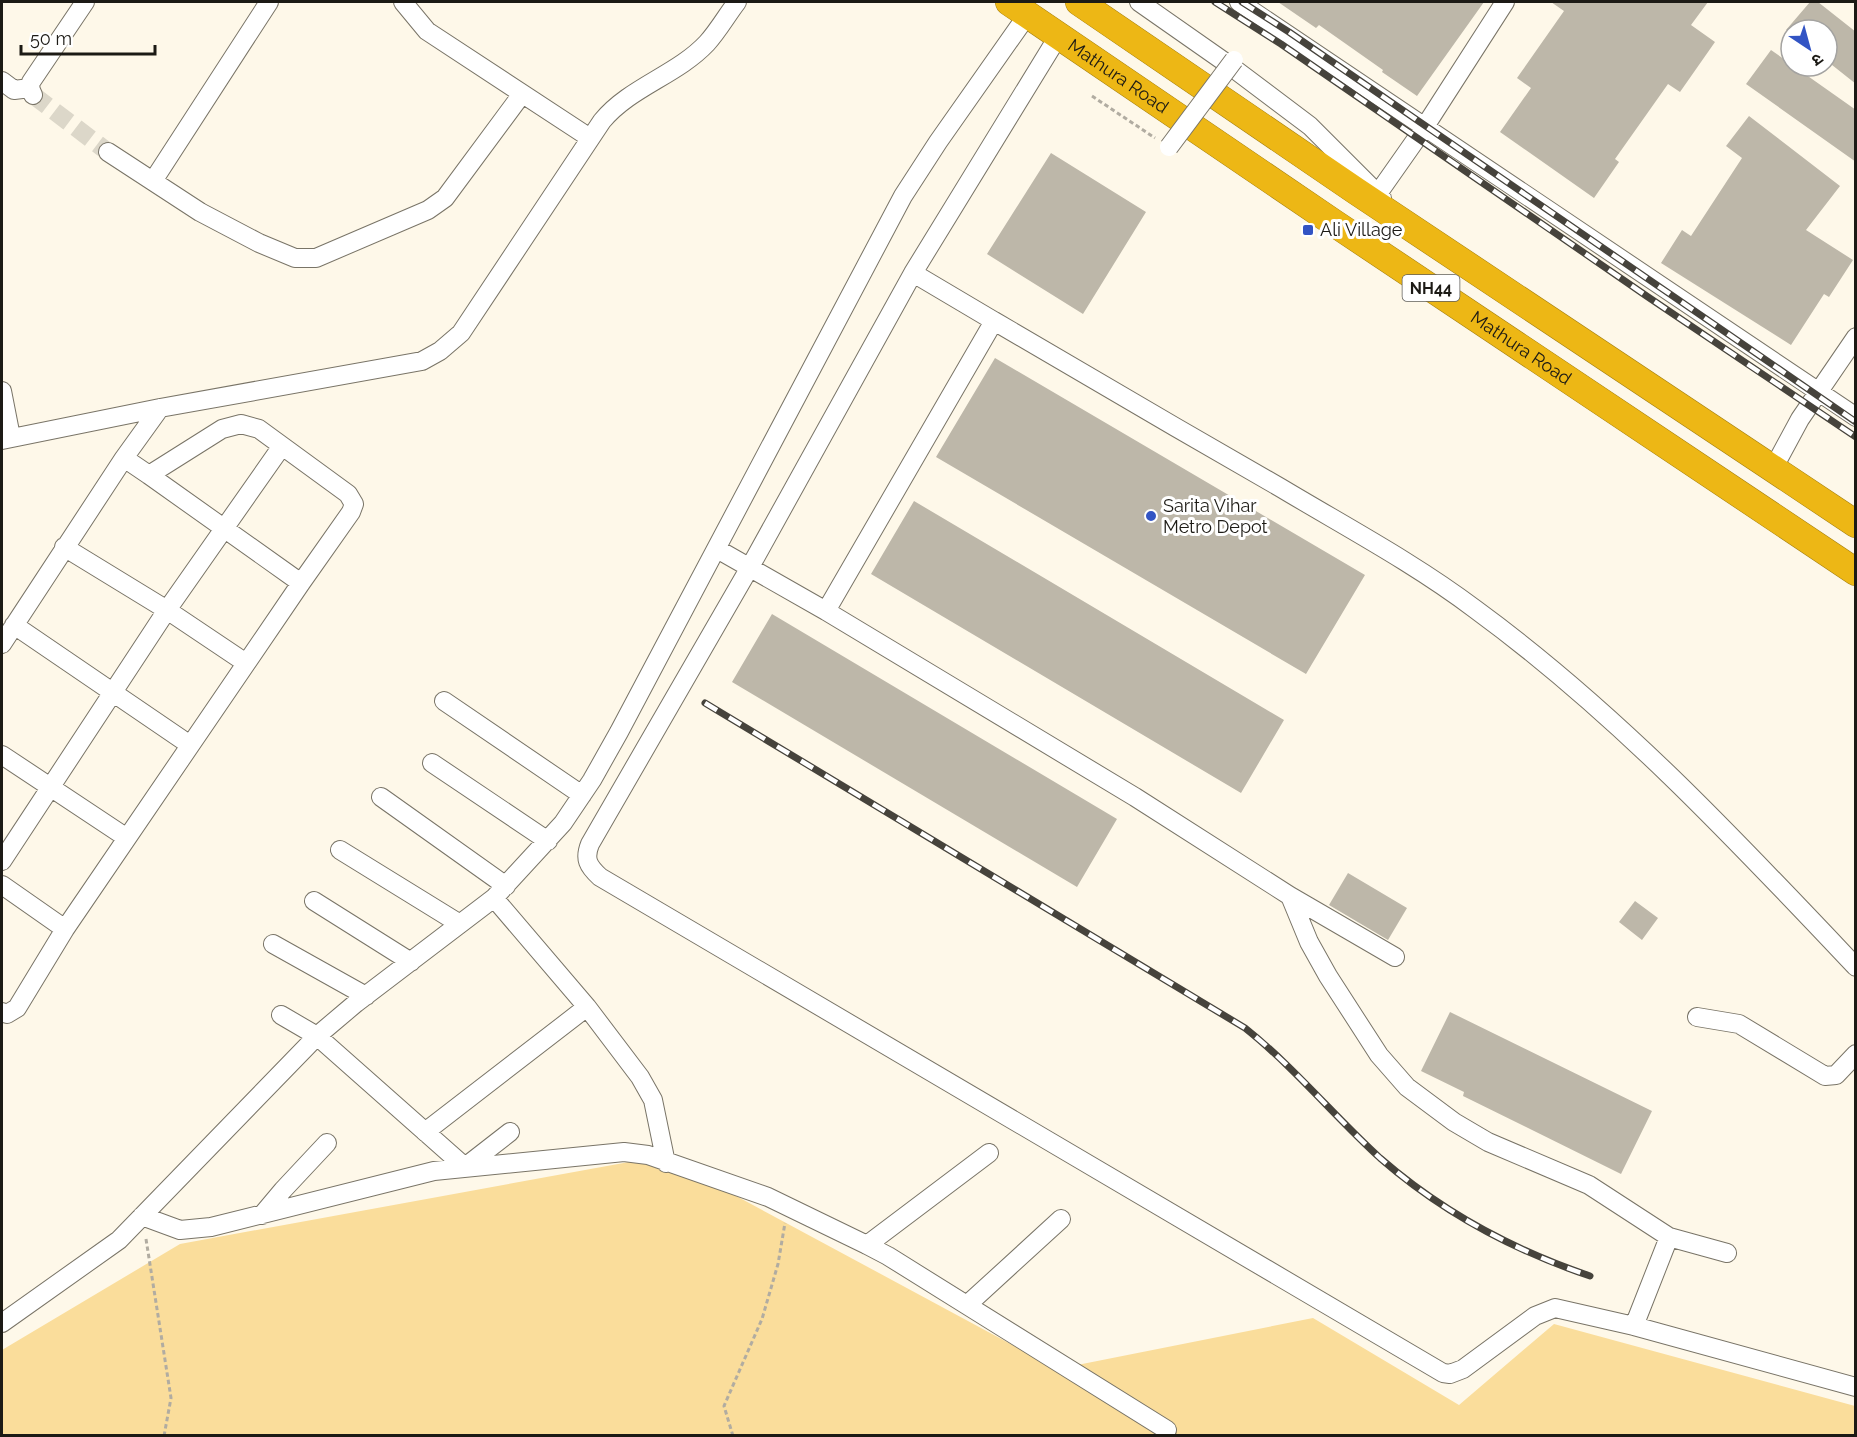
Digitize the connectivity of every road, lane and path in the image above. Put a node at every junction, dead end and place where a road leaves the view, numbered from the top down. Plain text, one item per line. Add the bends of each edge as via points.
1 (85, 2) edge
2 (269, 2) edge
3 (403, 2) edge
4 (736, 2) edge
5 (1079, 2) edge
6 (1139, 2) edge
7 (1239, 2) edge
8 (1505, 2) edge
9 (1018, 8) edge
10 (1059, 35) junction
11 (1234, 60) dead end
12 (2, 81) edge
13 (522, 94) junction
14 (1092, 96) dead end
15 (1424, 128) junction
16 (590, 138) junction
17 (1169, 147) joint
18 (108, 152) tunnel mouth
19 (153, 181) junction
20 (1375, 198) junction
21 (913, 273) junction
22 (994, 321) junction
23 (1856, 337) edge
24 (2, 390) edge
25 (1819, 394) junction
26 (160, 408) junction
27 (1856, 417) edge
28 (6, 439) edge
29 (282, 446) junction
30 (124, 458) junction
31 (1773, 469) junction
32 (149, 475) junction
33 (1856, 524) edge
34 (224, 528) junction
35 (64, 547) junction
36 (717, 549) junction
37 (750, 567) junction
38 (1856, 572) edge
39 (301, 583) junction
40 (166, 610) junction
41 (826, 611) junction
42 (14, 625) junction
43 (2, 644) edge
44 (246, 663) junction
45 (112, 693) junction
46 (444, 702) dead end
47 (190, 746) junction
48 (2, 755) edge
49 (432, 763) dead end
50 (50, 786) junction
51 (582, 795) junction
52 (381, 796) dead end
53 (127, 838) junction
54 (548, 841) junction
55 (340, 850) dead end
56 (2, 861) edge
57 (2, 885) edge
58 (500, 892) junction
59 (1290, 896) junction
60 (314, 901) dead end
61 (460, 924) junction
62 (65, 928) junction
63 (273, 944) dead end
64 (1395, 957) dead end
65 (411, 962) junction
66 (1856, 967) edge
67 (366, 996) junction
68 (587, 1007) junction
69 (2, 1012) edge
70 (281, 1015) dead end
71 (1697, 1017) dead end
72 (317, 1036) junction
73 (1856, 1054) edge
74 (425, 1132) junction
75 (510, 1132) dead end
76 (327, 1143) dead end
77 (989, 1153) dead end
78 (666, 1163) junction
79 (465, 1167) junction
80 (788, 1206) junction
81 (262, 1215) junction
82 (142, 1216) junction
83 (1061, 1219) dead end
84 (1669, 1237) junction
85 (867, 1245) junction
86 (1727, 1253) dead end
87 (967, 1305) junction
88 (2, 1323) edge
89 (1634, 1326) junction
90 (1856, 1387) edge
91 (1167, 1430) dead end
92 (164, 1436) edge
93 (733, 1436) edge

1 - 12 street via 31,82 32,92 14,90
2 - 19 street
3 - 13 street via 427,31
4 - 16 street via 707,44 618,104
5 - 20 highway, NH44
6 - 20 street via 1310,126
7 - 15 street
8 - 15 street
9 - 10 highway, Mathura Road / NH44
9 - 36 street via 903,196
10 - 21 street
10 - 38 highway, Mathura Road / NH44
11 - 17 street, bridge
13 - 16 street
13 - 19 street via 445,198 428,210 315,258 295,258 259,243 200,212
14 - 17 path
15 - 20 street
15 - 25 street
16 - 26 street via 461,333 440,351 422,361
18 - 19 street
20 - 31 highway, NH44 via 1413,230
21 - 22 street
21 - 37 street
22 - 41 street
22 - 66 street via 1406,562 1475,608 1625,732
23 - 25 street
24 - 28 street
25 - 27 street
25 - 31 street via 1800,419
26 - 28 street
26 - 30 street
29 - 32 street via 259,429 241,424 222,429
29 - 34 street
29 - 39 street via 348,494 354,504
30 - 32 street
30 - 35 street
31 - 33 highway, NH44
32 - 34 street
34 - 39 street
34 - 40 street
35 - 40 street
35 - 42 street
36 - 37 street
36 - 51 street
37 - 41 street
37 - 89 street via 590,844 587,863 600,877 1436,1370 1450,1374 1463,1370 1535,1316 1555,1308
39 - 44 street
40 - 44 street
40 - 45 street
41 - 59 street via 1135,797
42 - 43 street
42 - 45 street
44 - 47 street
45 - 47 street
45 - 50 street
46 - 51 street
47 - 53 street
48 - 50 street
49 - 54 street
50 - 53 street
50 - 56 street
51 - 54 street
52 - 58 street
53 - 62 street
54 - 58 street
55 - 61 street
57 - 62 street
58 - 61 street
58 - 68 street
59 - 64 street
59 - 84 street via 1328,976 1379,1055 1407,1087 1488,1142 1589,1185
60 - 65 street
61 - 65 street
62 - 69 street via 16,1008 8,1014
63 - 67 street
65 - 67 street
67 - 72 street
68 - 74 street
68 - 78 street via 653,1100
70 - 72 street
71 - 73 street via 1739,1024 1825,1076 1836,1075
72 - 74 street
72 - 82 street
74 - 79 street
75 - 79 street
76 - 81 street
77 - 85 street
78 - 79 street via 648,1155 624,1152
78 - 80 street
79 - 81 street via 434,1171
80 - 85 street
80 - 93 path via 778,1264 762,1319 724,1406
81 - 82 street via 180,1230
82 - 88 street via 119,1240
82 - 92 path via 171,1398
83 - 87 street
84 - 86 street
84 - 89 street
85 - 87 street
87 - 91 street
89 - 90 street

